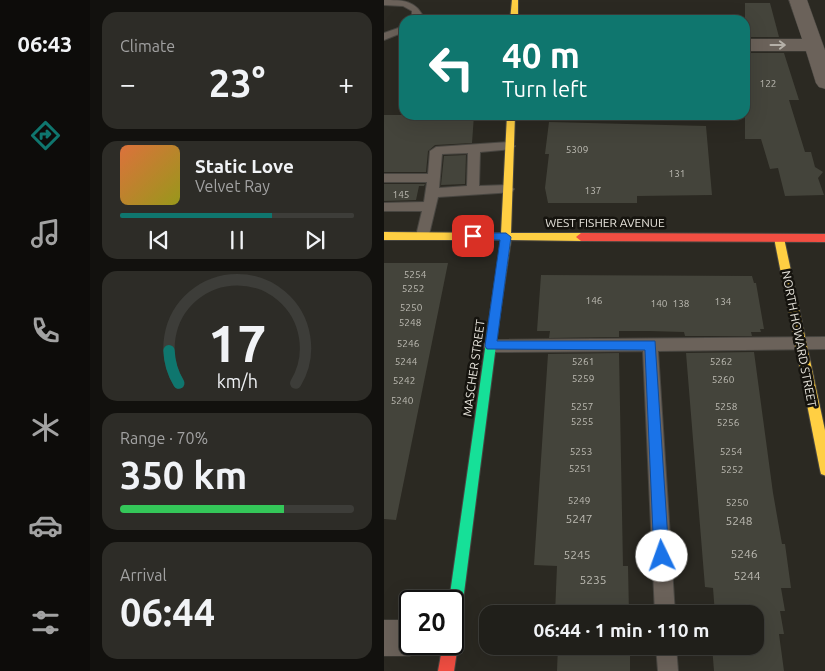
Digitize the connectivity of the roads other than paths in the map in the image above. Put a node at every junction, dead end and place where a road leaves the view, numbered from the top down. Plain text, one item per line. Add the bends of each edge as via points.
1 (515, 0) edge
2 (798, 0) edge
3 (384, 2) edge
4 (418, 15) edge
5 (514, 15) edge
6 (399, 31) edge
7 (384, 37) edge
8 (750, 45) edge
9 (812, 45) junction
10 (825, 83) edge
11 (511, 120) edge
12 (509, 146) junction
13 (474, 149) junction
14 (384, 178) edge
15 (433, 178) junction
16 (508, 189) junction
17 (473, 190) junction
18 (432, 193) junction
19 (429, 206) junction
20 (384, 207) edge
21 (384, 236) edge
22 (423, 236) junction
23 (506, 237) junction
24 (779, 238) junction
25 (825, 238) edge
26 (825, 343) edge
27 (800, 344) junction
28 (650, 345) junction
29 (491, 346) junction
30 (825, 470) edge
31 (458, 590) edge
32 (664, 605) edge
33 (384, 638) edge
34 (399, 638) edge
35 (448, 655) edge
36 (667, 655) edge
37 (446, 671) edge
38 (668, 671) edge

1 - 5 street
2 - 9 street
3 - 4 lane via 404,3 416,10
6 - 7 lane
8 -> 9 street
9 - 10 street
11 - 12 street, MASCHER STREET
12 - 13 lane
12 - 16 street, MASCHER STREET
13 - 15 lane via 436,151
13 - 17 lane
14 - 15 lane
15 - 18 lane
16 - 17 lane
16 - 23 street, MASCHER STREET
17 - 18 lane
18 - 19 lane
19 - 20 lane
19 - 22 lane
21 - 22 street, WEST FISHER AVENUE
22 - 23 street, WEST FISHER AVENUE
23 - 24 street, WEST FISHER AVENUE
23 - 29 street, MASCHER STREET
24 - 25 street, WEST FISHER AVENUE
24 - 27 street, NORTH HOWARD STREET
26 - 27 lane
27 - 28 lane
27 - 30 street, NORTH HOWARD STREET
28 - 29 lane
28 - 32 lane
29 - 31 street, MASCHER STREET
33 - 34 street
35 - 37 street
36 - 38 lane

